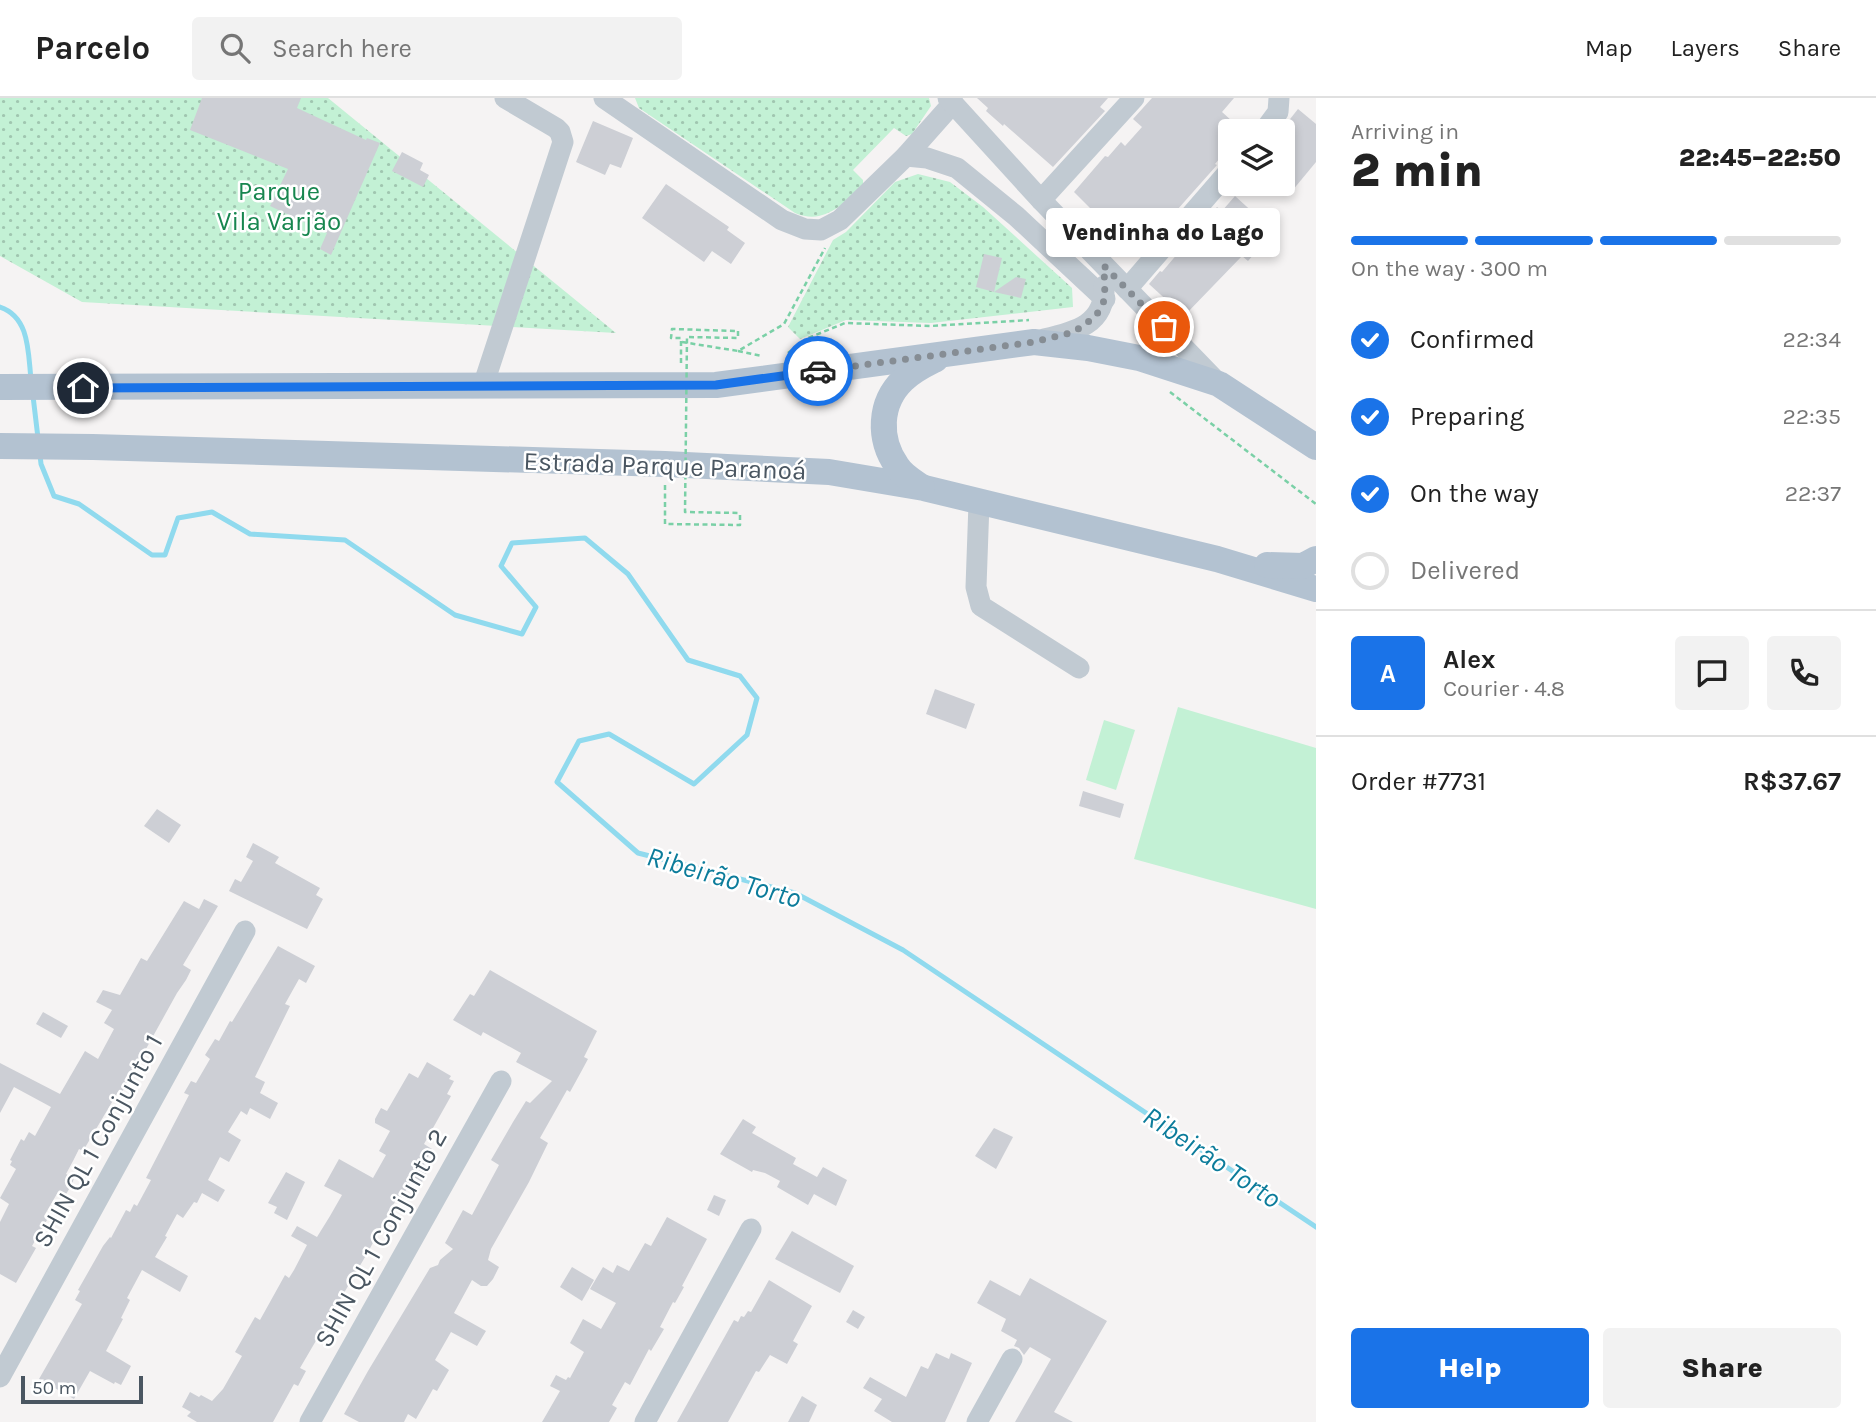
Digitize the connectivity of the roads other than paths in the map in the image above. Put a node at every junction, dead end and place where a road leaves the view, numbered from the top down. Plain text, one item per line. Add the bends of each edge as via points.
1 (505, 98) edge
2 (1279, 98) edge
3 (950, 100) edge
4 (1130, 100) edge
5 (614, 101) edge
6 (1273, 119) edge
7 (906, 156) junction
8 (1218, 184) edge
9 (1041, 200) junction
10 (1104, 266) junction
11 (1127, 289) junction
12 (1105, 299) junction
13 (1034, 342) junction
14 (947, 353) junction
15 (1219, 384) junction
16 (483, 386) junction
17 (0, 387) edge
18 (0, 446) edge
19 (1312, 446) edge
20 (924, 488) junction
21 (979, 503) junction
22 (1217, 559) junction
23 (1316, 559) edge
24 (1316, 589) edge
25 (1079, 668) dead end
26 (244, 931) dead end
27 (501, 1081) dead end
28 (751, 1229) dead end
29 (1012, 1359) dead end
30 (0, 1377) edge
31 (310, 1422) edge
32 (645, 1422) edge
33 (977, 1422) edge

1 - 16 street via 556,128 563,142
2 - 6 street
3 - 7 street
3 - 9 street
4 - 9 street
5 - 7 street via 794,226 821,230 840,220
7 - 12 street via 957,168
8 - 11 street
9 - 10 street
10 - 11 street
10 - 12 street
11 - 15 street
12 - 13 street via 1096,316 1074,332
13 - 14 main road
13 - 15 main road via 1139,358
14 - 16 main road via 716,385
14 - 20 main road via 903,380 893,390 884,414 884,434 897,467
15 - 19 main road
16 - 17 main road
18 - 20 main road, Estrada Parque Paranoá via 666,464 829,472
20 - 21 main road, Estrada Parque Paranoá
21 - 22 main road, Estrada Parque Paranoá
21 - 25 street via 976,587 981,606
22 - 23 main road via 1280,567 1303,566
22 - 24 main road, Estrada Parque Paranoá
26 - 30 street, SHIN QL 1 Conjunto 1
27 - 31 street, SHIN QL 1 Conjunto 2
28 - 32 street
29 - 33 street

